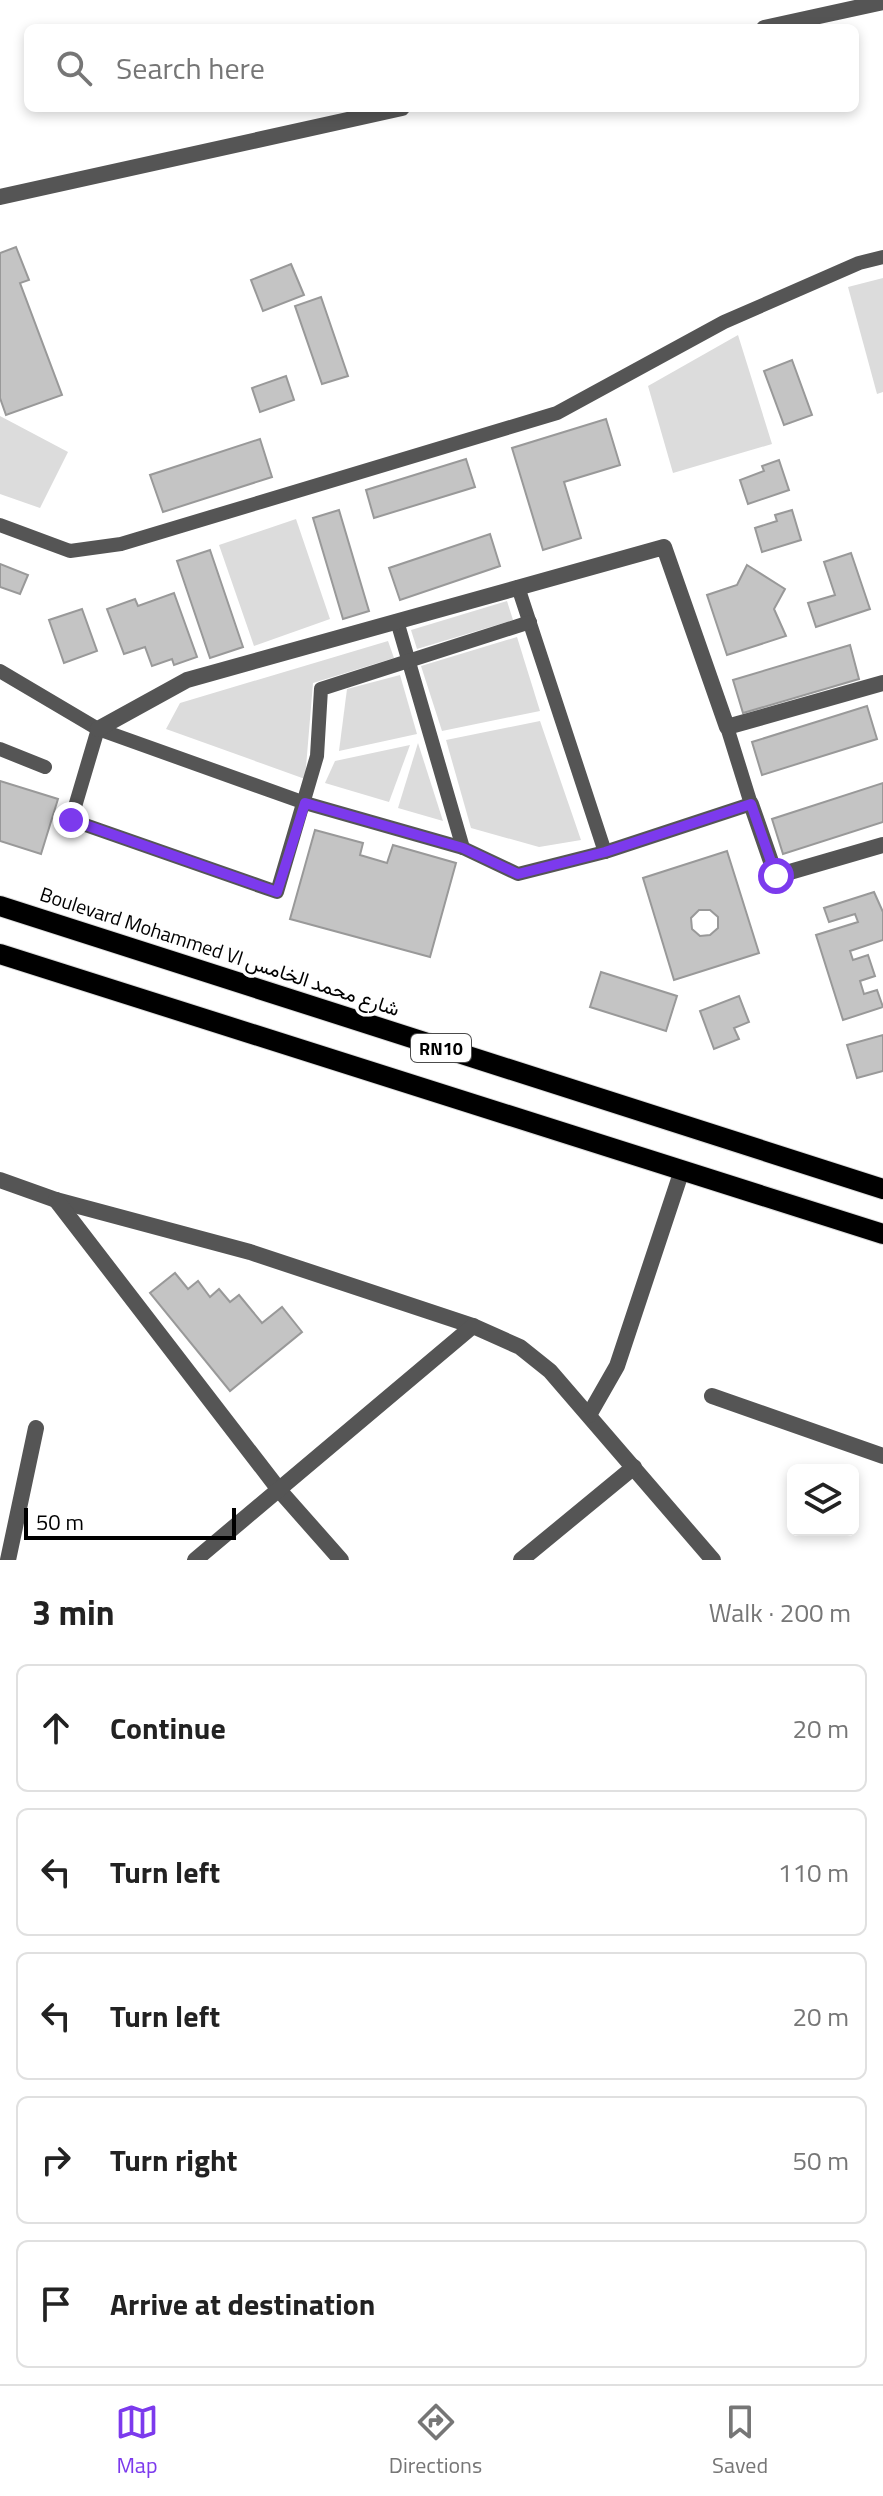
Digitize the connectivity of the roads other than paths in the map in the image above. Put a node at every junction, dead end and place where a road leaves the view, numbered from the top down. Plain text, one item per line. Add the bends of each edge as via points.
1 (883, 2) edge
2 (782, 24) edge
3 (384, 112) edge
4 (0, 197) edge
5 (883, 257) edge
6 (0, 525) edge
7 (518, 587) junction
8 (397, 621) junction
9 (530, 622) junction
10 (409, 663) junction
11 (0, 671) edge
12 (883, 683) edge
13 (727, 727) junction
14 (98, 729) junction
15 (0, 749) edge
16 (45, 767) dead end
17 (305, 803) junction
18 (751, 804) junction
19 (883, 845) edge
20 (463, 848) junction
21 (605, 852) junction
22 (0, 906) edge
23 (0, 954) edge
24 (682, 1170) junction
25 (0, 1180) edge
26 (883, 1189) edge
27 (56, 1200) junction
28 (883, 1234) edge
29 (473, 1326) junction
30 (712, 1396) dead end
31 (589, 1415) junction
32 (36, 1428) dead end
33 (883, 1456) edge
34 (634, 1467) junction
35 (280, 1491) junction
36 (8, 1560) edge
37 (195, 1560) edge
38 (341, 1560) edge
39 (521, 1560) edge
40 (713, 1560) edge

1 - 2 street
3 - 4 street
5 - 6 lane via 724,322 557,413 121,544 70,551
7 - 8 street
7 - 9 lane
7 - 13 street via 664,547
8 - 10 lane
8 - 14 street via 187,680
9 - 10 lane
9 - 21 lane
10 - 17 lane via 321,689 317,756
10 - 20 lane
11 - 14 lane
12 - 13 street
13 - 18 lane
14 - 17 lane
14 - 17 lane via 71,820 277,892
15 - 16 lane
17 - 20 lane
18 - 19 street via 776,876
18 - 21 lane
20 - 21 lane via 518,874
22 - 26 main road, Boulevard Mohammed VI شارع محمد الخامس / RN10
23 - 24 main road, RN10
24 - 28 main road, RN10
24 - 31 street via 617,1366
25 - 27 street
27 - 29 street via 250,1252
27 - 35 street
29 - 31 street via 520,1347
29 - 35 street
30 - 33 street
31 - 34 street
32 - 36 street
34 - 39 street
34 - 40 street
35 - 37 street
35 - 38 street

